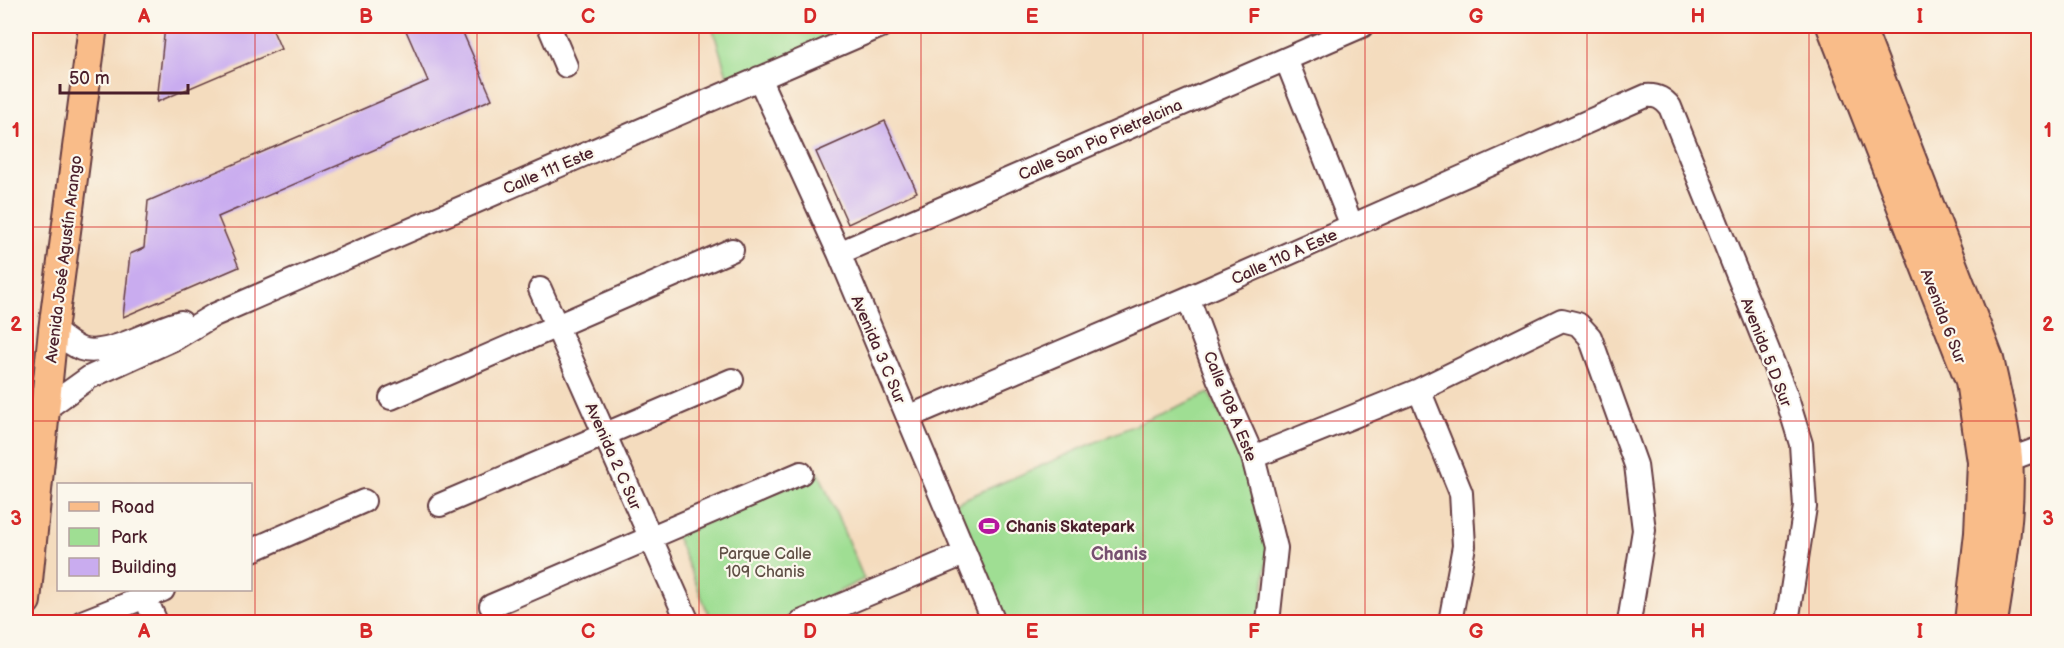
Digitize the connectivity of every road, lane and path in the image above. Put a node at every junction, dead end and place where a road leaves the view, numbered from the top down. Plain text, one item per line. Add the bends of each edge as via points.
1 (93, 26) edge
2 (549, 26) edge
3 (881, 26) edge
4 (1362, 26) edge
5 (1831, 26) edge
6 (1860, 26) edge
7 (1286, 58) junction
8 (566, 66) dead end
9 (759, 78) junction
10 (1659, 97) joint
11 (1352, 226) junction
12 (732, 250) dead end
13 (839, 253) junction
14 (540, 289) dead end
15 (1188, 298) junction
16 (214, 315) junction
17 (557, 326) junction
18 (53, 330) junction
19 (732, 380) dead end
20 (1419, 390) junction
21 (391, 398) dead end
22 (44, 410) junction
23 (908, 417) junction
24 (605, 435) junction
25 (2038, 449) edge
26 (1253, 457) junction
27 (1995, 461) junction
28 (801, 473) dead end
29 (364, 501) dead end
30 (440, 505) dead end
31 (650, 538) junction
32 (252, 550) edge
33 (964, 554) junction
34 (154, 593) edge
35 (26, 601) edge
36 (491, 606) dead end
37 (82, 622) edge
38 (156, 622) edge
39 (688, 622) edge
40 (801, 622) edge
41 (994, 622) edge
42 (1268, 622) edge
43 (1450, 622) edge
44 (1629, 622) edge
45 (1787, 622) edge
46 (1969, 622) edge
47 (1993, 622) edge

1 - 18 main road, Avenida José Agustín Arango
2 - 8 street
3 - 9 street, Calle 111 Este
4 - 7 street, Calle San Pio Pietrelcina
5 - 27 main road, Avenida 6 Sur via 1970,381
6 - 27 main road, Avenida 6 Sur via 1989,359 2001,417
7 - 11 street
7 - 13 street, Calle San Pio Pietrelcina
9 - 13 street, Avenida 3 C Sur
9 - 16 street, Calle 111 Este
10 - 11 street, Calle 110 A Este via 1646,96
10 - 45 street, Avenida 5 D Sur via 1670,107 1786,395 1801,444 1805,507
11 - 15 street, Calle 110 A Este
12 - 17 street
13 - 23 street, Avenida 3 C Sur
14 - 17 street, Avenida 2 C Sur
15 - 23 street, Calle 110 A Este
15 - 26 street, Calle 108 A Este
16 - 18 street, Calle 111 Este via 173,324 93,351 81,349
16 - 22 street, Calle 111 Este via 176,338 90,377
17 - 21 street
17 - 24 street, Avenida 2 C Sur
18 - 22 main road, Avenida José Agustín Arango
19 - 24 street
20 - 26 street
20 - 43 street via 1461,494 1464,546
20 - 44 street via 1562,320 1585,330 1636,465 1644,530
22 - 35 main road, Avenida José Agustín Arango
23 - 33 street, Avenida 3 C Sur
24 - 30 street
24 - 31 street, Avenida 2 C Sur
25 - 27 street
26 - 42 street, Calle 108 A Este via 1276,548
27 - 46 main road, Avenida 6 Sur via 1979,533
27 - 47 main road, Avenida 6 Sur via 2007,511
28 - 31 street
29 - 32 street
31 - 36 street
31 - 39 street, Avenida 2 C Sur
33 - 40 street
33 - 41 street, Avenida 3 C Sur
34 - 37 street
34 - 38 street

